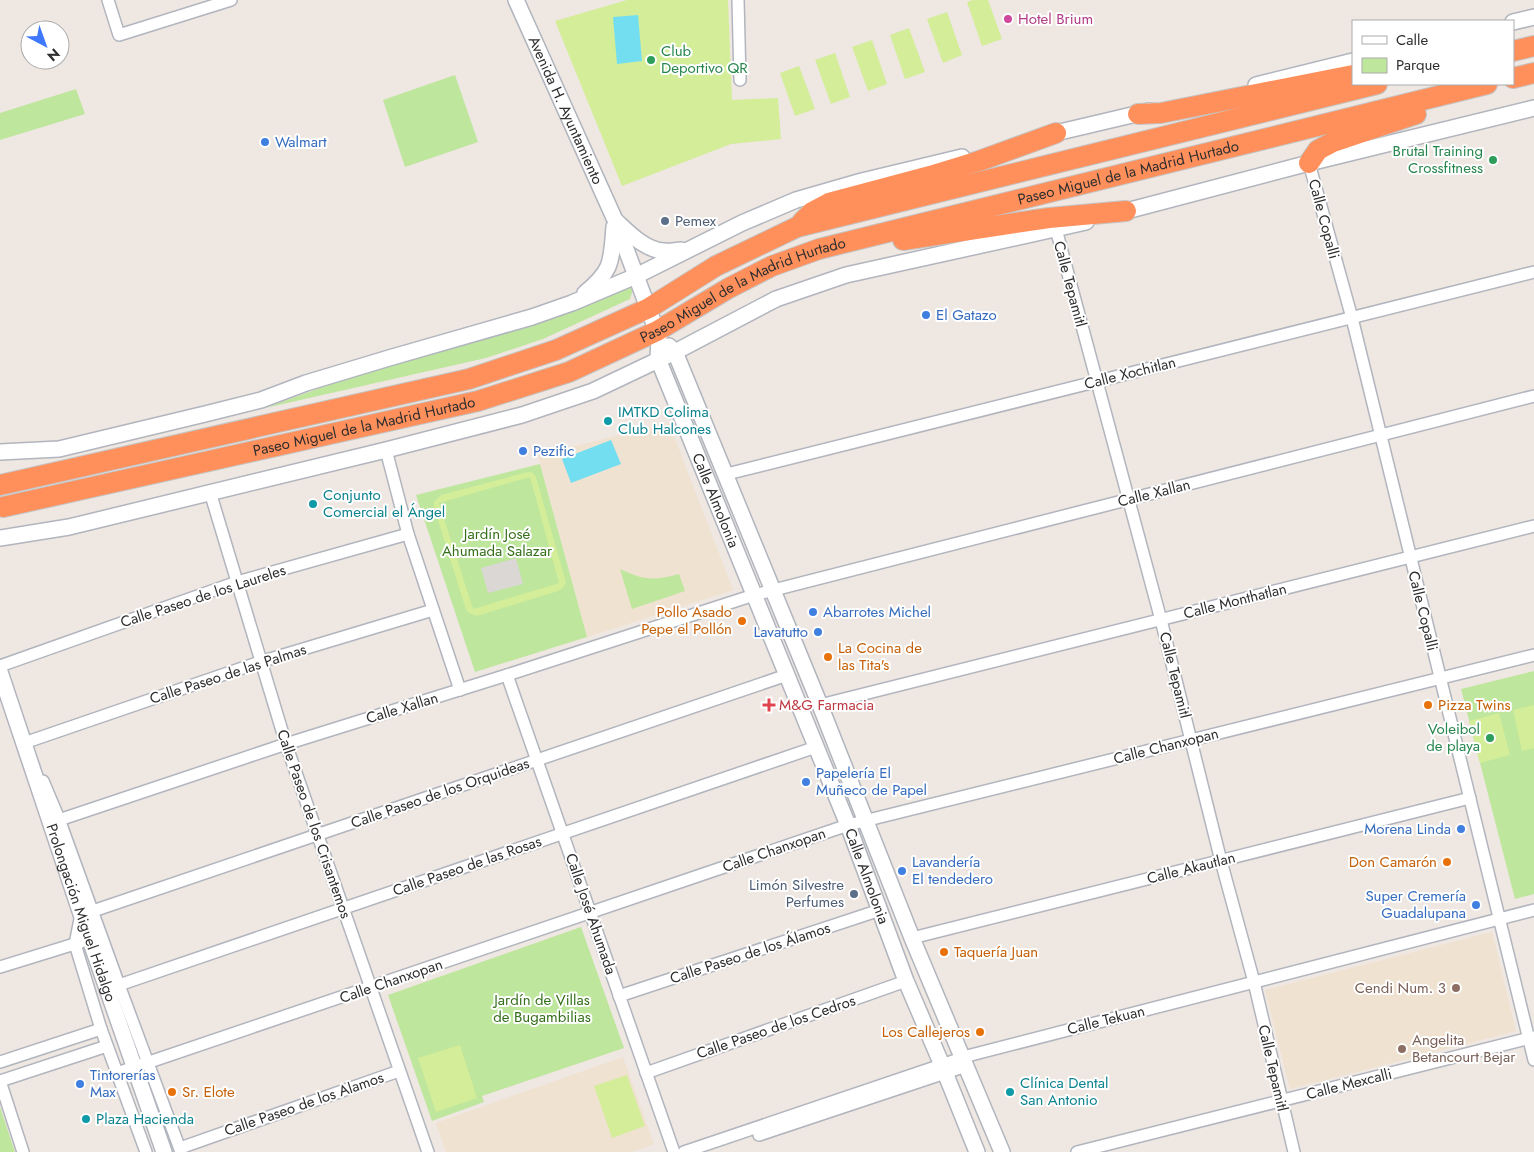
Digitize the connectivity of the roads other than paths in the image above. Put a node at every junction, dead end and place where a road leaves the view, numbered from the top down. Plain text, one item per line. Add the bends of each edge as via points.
1 (108, 0) edge
2 (231, 0) edge
3 (516, 0) edge
4 (738, 0) edge
5 (1534, 17) edge
6 (1514, 22) edge
7 (1534, 46) edge
8 (1514, 51) edge
9 (1352, 61) edge
10 (1534, 74) edge
11 (1352, 75) edge
12 (1514, 78) edge
13 (740, 80) dead end
14 (1373, 85) edge
15 (1484, 85) edge
16 (1486, 85) edge
17 (1534, 108) edge
18 (1138, 114) junction
19 (1056, 133) junction
20 (1309, 163) junction
21 (1126, 211) junction
22 (615, 220) junction
23 (797, 227) junction
24 (1056, 229) junction
25 (689, 249) junction
26 (819, 249) junction
27 (1534, 272) edge
28 (636, 276) junction
29 (572, 303) junction
30 (649, 308) junction
31 (1352, 318) junction
32 (658, 334) junction
33 (675, 352) junction
34 (658, 359) junction
35 (1096, 382) junction
36 (1534, 396) edge
37 (1380, 435) junction
38 (386, 450) junction
39 (0, 452) edge
40 (727, 474) junction
41 (0, 485) edge
42 (210, 492) junction
43 (1128, 500) junction
44 (3, 507) dead end
45 (1534, 526) edge
46 (0, 530) edge
47 (408, 534) junction
48 (18, 535) junction
49 (0, 538) edge
50 (1410, 557) junction
51 (237, 582) junction
52 (773, 590) junction
53 (754, 595) junction
54 (433, 610) junction
55 (1161, 620) junction
56 (1534, 655) edge
57 (260, 662) junction
58 (0, 666) edge
59 (0, 672) edge
60 (507, 675) junction
61 (787, 675) junction
62 (1440, 679) junction
63 (460, 690) junction
64 (820, 706) junction
65 (1192, 739) junction
66 (286, 744) junction
67 (816, 746) junction
68 (26, 748) junction
69 (536, 760) junction
70 (1470, 798) junction
71 (866, 820) junction
72 (54, 821) junction
73 (848, 825) junction
74 (562, 833) junction
75 (316, 834) junction
76 (1220, 861) junction
77 (342, 908) junction
78 (880, 910) junction
79 (1534, 910) edge
80 (87, 912) junction
81 (590, 913) junction
82 (1500, 918) junction
83 (912, 938) junction
84 (89, 939) junction
85 (75, 944) junction
86 (0, 967) edge
87 (906, 981) junction
88 (1254, 982) junction
89 (119, 985) junction
90 (370, 988) junction
91 (619, 996) junction
92 (101, 1029) junction
93 (1531, 1038) edge
94 (107, 1046) junction
95 (1534, 1060) edge
96 (0, 1062) edge
97 (964, 1062) junction
98 (148, 1063) junction
99 (134, 1068) junction
100 (944, 1069) junction
101 (399, 1071) junction
102 (117, 1073) junction
103 (646, 1073) junction
104 (0, 1081) edge
105 (1281, 1101) junction
106 (181, 1150) edge
107 (423, 1151) edge
108 (23, 1152) edge
109 (146, 1152) edge
110 (164, 1152) edge
111 (674, 1152) edge
112 (684, 1152) edge
113 (708, 1152) edge
114 (975, 1152) edge
115 (1002, 1152) edge
116 (1077, 1152) edge
117 (1294, 1152) edge

1 - 2 street via 119,36
3 - 22 street, Avenida H. Ayuntamiento
4 - 13 street
5 - 6 street
7 - 8 highway
9 - 18 street
10 - 12 highway
11 - 18 highway via 1162,113
14 - 23 highway, Paseo Miguel de la Madrid Hurtado
15 - 26 highway, Paseo Miguel de la Madrid Hurtado
16 - 20 highway via 1466,98 1333,142 1318,150
17 - 20 street
18 - 19 street
19 - 23 highway via 979,161 829,203 812,212
19 - 25 street via 796,200
20 - 21 street
20 - 31 street, Calle Copalli
21 - 24 street
21 - 26 highway via 1049,218 868,245
22 - 25 street via 651,248 665,251
22 - 28 street, Avenida H. Ayuntamiento
22 - 29 street via 610,266 600,280
23 - 30 highway, Paseo Miguel de la Madrid Hurtado via 716,266
24 - 33 street via 846,275 776,299
24 - 35 street, Calle Tepamitl
25 - 28 street
26 - 32 highway, Paseo Miguel de la Madrid Hurtado via 772,266 729,288
27 - 31 street, Calle Xochitlan
28 - 29 street
28 - 30 street, Avenida H. Ayuntamiento
29 - 39 street via 324,377 261,400 58,449
30 - 32 street, Avenida H. Ayuntamiento
30 - 41 highway, Paseo Miguel de la Madrid Hurtado via 556,350 469,378
31 - 35 street, Calle Xochitlan
31 - 37 street, Calle Copalli
32 - 33 street, Calle Almolonia
32 - 34 street, Calle Almolonia
32 - 44 highway, Paseo Miguel de la Madrid Hurtado via 569,372 478,401
33 - 34 street
33 - 40 street, Calle Almolonia
34 - 38 street via 593,390 522,415
34 - 53 street, Calle Almolonia
35 - 40 street, Calle Xochitlan
35 - 43 street, Calle Tepamitl
36 - 37 street, Calle Xallan
37 - 43 street, Calle Xallan
37 - 50 street, Calle Copalli
38 - 42 street
38 - 47 street
40 - 52 street, Calle Almolonia
42 - 48 street via 69,527
42 - 51 street, Calle Paseo de los Crisantemos
43 - 52 street, Calle Xallan
43 - 55 street, Calle Tepamitl
45 - 50 street, Calle Monthatlan
46 - 48 street
47 - 51 street, Calle Paseo de los Laureles
47 - 54 street
48 - 49 street
50 - 55 street, Calle Monthatlan
50 - 62 street, Calle Copalli
51 - 57 street, Calle Paseo de los Crisantemos
51 - 58 street, Calle Paseo de los Laureles
52 - 53 street, Calle Xallan
52 - 64 street, Calle Almolonia
53 - 60 street, Calle Xallan
53 - 61 street, Calle Almolonia
54 - 57 street, Calle Paseo de las Palmas
54 - 63 street
55 - 64 street, Calle Monthatlan
55 - 65 street, Calle Tepamitl
56 - 62 street, Calle Chanxopan
57 - 66 street, Calle Paseo de los Crisantemos
57 - 68 street, Calle Paseo de las Palmas
59 - 68 street, Prolongación Miguel Hidalgo
60 - 63 street, Calle Xallan
60 - 69 street, Calle José Ahumada
61 - 67 street, Calle Almolonia
61 - 69 street, Calle Paseo de los Orquideas
62 - 65 street, Calle Chanxopan
62 - 70 street, Calle Copalli
63 - 66 street, Calle Xallan
64 - 71 street, Calle Almolonia
65 - 71 street, Calle Chanxopan
65 - 76 street, Calle Tepamitl
66 - 72 street, Calle Xallan
66 - 75 street, Calle Paseo de los Crisantemos
67 - 73 street, Calle Almolonia
67 - 74 street, Calle Paseo de las Rosas
68 - 72 street, Prolongación Miguel Hidalgo
69 - 74 street, Calle José Ahumada
69 - 75 street, Calle Paseo de los Orquideas
70 - 76 street, Calle Akautlan
70 - 82 street, Calle Copalli
71 - 73 street, Calle Chanxopan
71 - 83 street, Calle Almolonia
72 - 80 street, Prolongación Miguel Hidalgo
73 - 78 street, Calle Almolonia
73 - 81 street, Calle Chanxopan
74 - 77 street, Calle Paseo de las Rosas
74 - 81 street, Calle José Ahumada
75 - 77 street, Calle Paseo de los Crisantemos
75 - 80 street, Calle Paseo de los Orquideas
76 - 83 street, Calle Akautlan
76 - 88 street, Calle Tepamitl
77 - 89 street, Calle Paseo de las Rosas
77 - 90 street, Calle Paseo de los Crisantemos
78 - 87 street, Calle Almolonia
78 - 91 street, Calle Paseo de los Álamos
79 - 82 street, Calle Tekuan
80 - 84 street, Prolongación Miguel Hidalgo
80 - 85 street
80 - 89 street
81 - 90 street, Calle Chanxopan
81 - 91 street, Calle José Ahumada
82 - 88 street, Calle Tekuan
82 - 93 street, Calle Copalli
83 - 97 street, Calle Almolonia
84 - 85 street
84 - 99 street, Prolongación Miguel Hidalgo
85 - 86 street
85 - 92 street
87 - 100 street, Calle Almolonia
87 - 103 street, Calle Paseo de los Cedros
88 - 97 street, Calle Tekuan via 971,1055
88 - 105 street, Calle Tepamitl
89 - 98 street
90 - 98 street, Calle Chanxopan
90 - 101 street, Calle Paseo de los Crisantemos
91 - 103 street, Calle José Ahumada
92 - 94 street
92 - 96 street
93 - 95 street, Calle Copalli
93 - 105 street, Calle Mexcalli
94 - 102 street
94 - 104 street
97 - 100 street, Calle Tekuan
97 - 115 street, Calle Almolonia
98 - 99 street, Calle Chanxopan
98 - 106 street
99 - 102 street, Calle Chanxopan
99 - 110 street, Prolongación Miguel Hidalgo
100 - 112 street, Calle Tekuan
100 - 113 street, Calle Tekuan
100 - 114 street, Calle Almolonia
101 - 106 street, Calle Paseo de los Alamos
101 - 107 street, Calle Paseo de los Crisantemos
102 - 109 street
103 - 111 street, Calle José Ahumada
104 - 108 street
105 - 116 street, Calle Mexcalli
105 - 117 street, Calle Tepamitl

